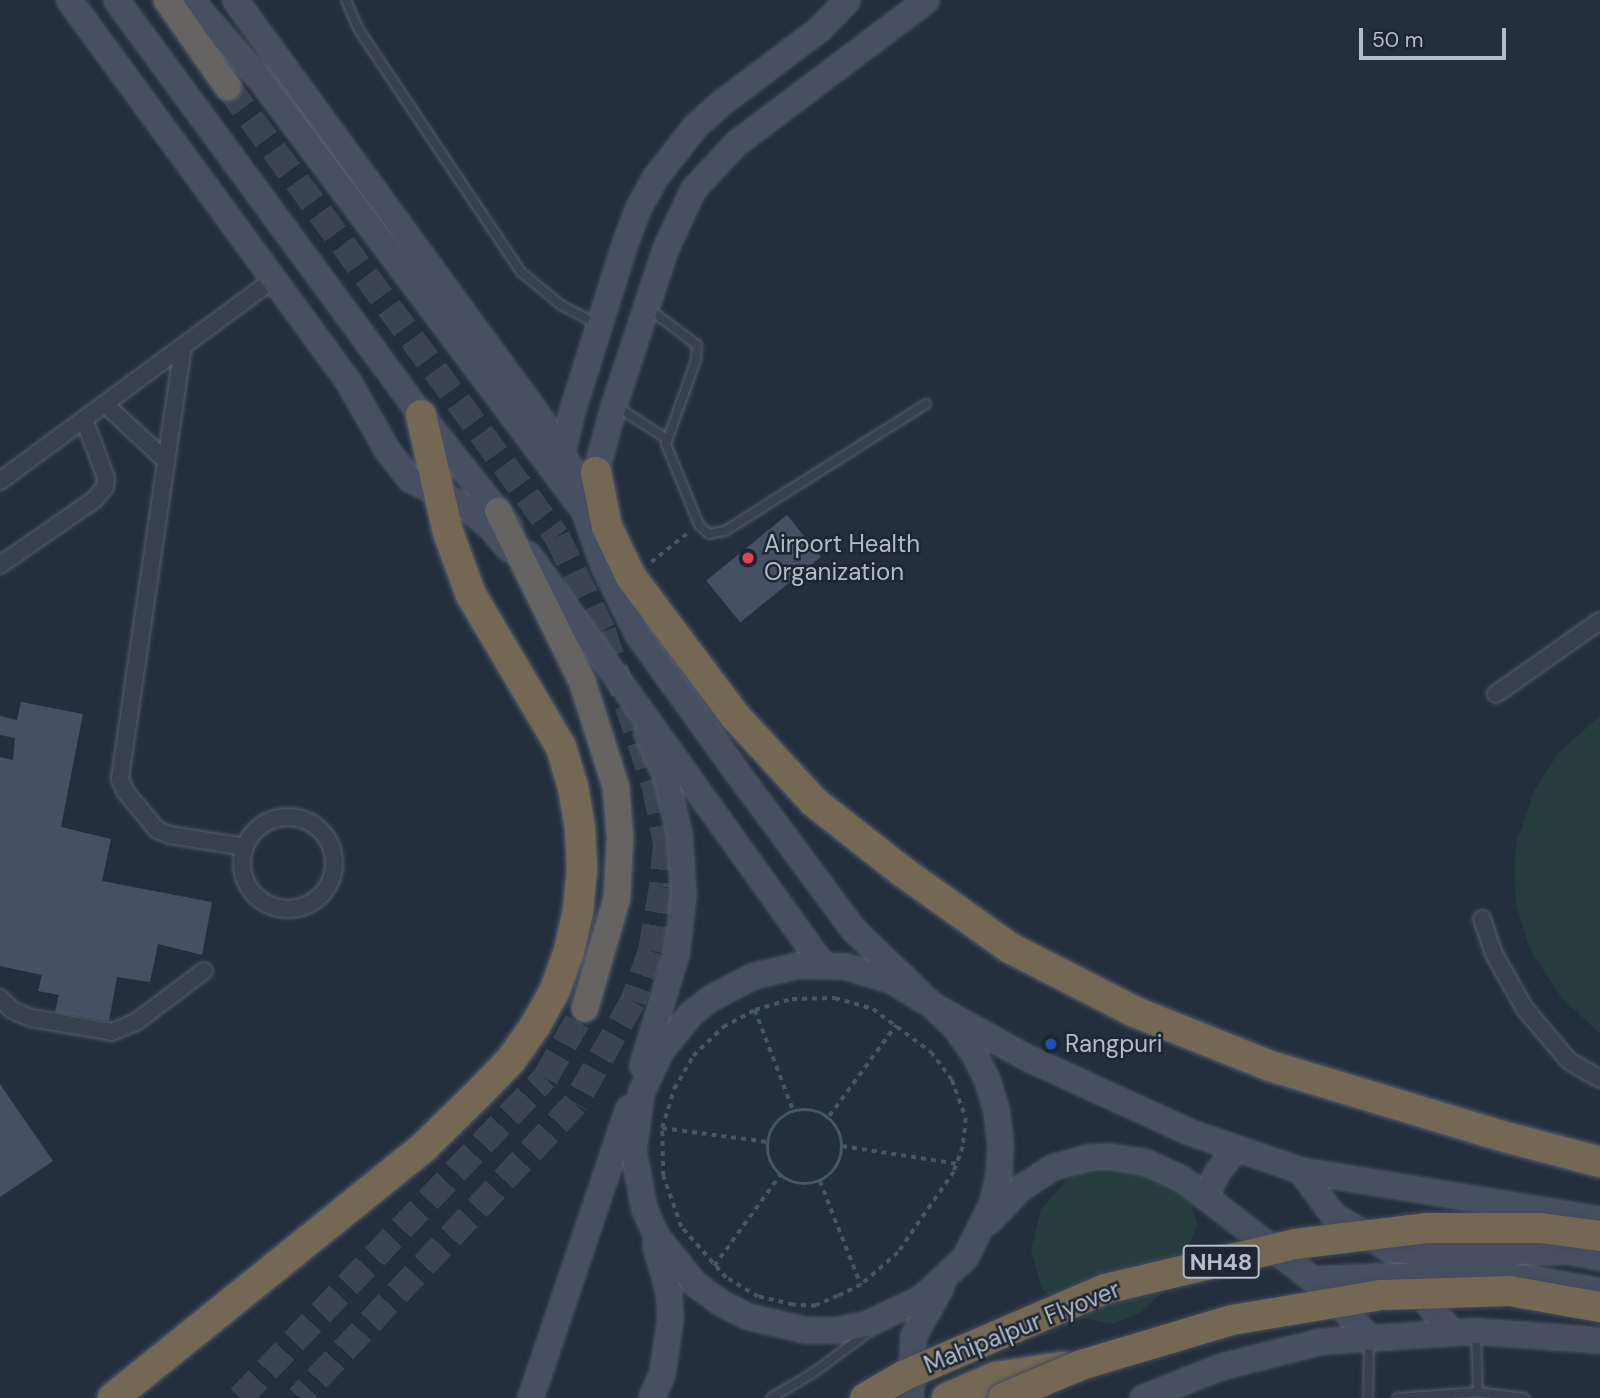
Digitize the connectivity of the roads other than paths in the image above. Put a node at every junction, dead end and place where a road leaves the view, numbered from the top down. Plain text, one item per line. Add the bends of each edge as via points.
1 (69, 0) edge
2 (116, 0) edge
3 (167, 0) edge
4 (191, 0) edge
5 (235, 0) edge
6 (346, 0) edge
7 (847, 0) edge
8 (926, 0) edge
9 (228, 87) tunnel mouth
10 (273, 279) junction
11 (645, 306) junction
12 (600, 326) junction
13 (183, 346) junction
14 (105, 404) junction
15 (614, 404) junction
16 (926, 404) dead end
17 (421, 415) junction
18 (84, 419) junction
19 (666, 438) junction
20 (562, 452) junction
21 (165, 460) junction
22 (556, 477) junction
23 (0, 481) edge
24 (590, 493) junction
25 (439, 494) junction
26 (498, 511) junction
27 (0, 565) edge
28 (526, 570) junction
29 (1600, 621) edge
30 (626, 689) junction
31 (1496, 694) dead end
32 (245, 847) junction
33 (1482, 919) dead end
34 (822, 964) junction
35 (204, 971) dead end
36 (0, 998) edge
37 (932, 1005) junction
38 (585, 1008) tunnel mouth
39 (1600, 1079) edge
40 (1236, 1148) junction
41 (1600, 1162) edge
42 (1300, 1170) junction
43 (1205, 1197) junction
44 (644, 1209) junction
45 (1600, 1219) edge
46 (980, 1230) junction
47 (1600, 1236) edge
48 (1600, 1257) edge
49 (1405, 1274) junction
50 (945, 1279) junction
51 (1312, 1279) junction
52 (1600, 1290) edge
53 (1600, 1307) edge
54 (894, 1314) junction
55 (1476, 1331) junction
56 (1451, 1332) junction
57 (1368, 1338) junction
58 (1600, 1340) edge
59 (1081, 1365) junction
60 (1478, 1392) junction
61 (114, 1398) edge
62 (530, 1398) edge
63 (651, 1398) edge
64 (771, 1398) edge
65 (865, 1398) edge
66 (910, 1398) edge
67 (947, 1398) edge
68 (1003, 1398) edge
69 (1142, 1398) edge
70 (1368, 1398) edge
71 (1397, 1398) edge
72 (1525, 1398) edge

1 - 10 main road
2 - 17 main road
3 - 9 highway
4 - 22 main road via 260,79
5 - 20 main road
6 - 12 lane via 359,30 522,272 561,305
7 - 12 main road via 819,30 722,102 674,150 639,206
8 - 11 main road via 760,123 713,165 677,218
10 - 13 street
10 - 25 main road via 349,383 387,450 410,479
11 - 15 main road
11 - 19 lane via 697,345
12 - 20 main road
13 - 14 street
13 - 21 street
14 - 18 street
14 - 21 street
15 - 19 lane
15 - 24 main road
16 - 19 lane via 718,535 699,525
17 - 25 highway
17 - 26 main road
18 - 23 street
18 - 27 street via 106,478 105,487
20 - 22 main road
20 - 24 main road
21 - 32 street via 120,779 157,830
22 - 24 main road
24 - 37 main road via 603,565 638,635 853,929
24 - 41 highway via 631,577 734,716 814,802 1010,948 1135,1012 1270,1066
25 - 28 main road via 492,528
25 - 61 highway via 471,595 561,747 573,787 582,869 578,911 555,990 519,1049 435,1137
26 - 28 highway
26 - 30 main road
28 - 38 highway via 582,681 616,787 621,838 617,898
29 - 31 street
30 - 34 main road
30 - 62 main road via 666,779 679,834 684,894 676,954
32 - 32 street via 266,822 283,816 301,818 317,826 329,840 333,875 325,891 311,903 276,907 260,899 248,885 243,868
33 - 39 street via 1494,954 1525,1009 1569,1061
34 - 37 main road via 869,972
34 - 44 main road via 752,976 710,998 675,1030 650,1070 635,1122 636,1180
35 - 36 street via 136,1022 111,1032 31,1018 12,1010
37 - 40 main road via 1026,1057 1190,1132
37 - 46 main road via 973,1052 996,1110 999,1172
40 - 42 main road
40 - 43 main road via 1216,1173
42 - 45 main road
42 - 48 main road via 1333,1215 1390,1249 1418,1253 1567,1251
43 - 46 main road via 1181,1178 1146,1162 1089,1157 1035,1177
43 - 51 main road
44 - 54 main road via 663,1245 695,1284 747,1316 806,1330 836,1330
44 - 63 main road via 668,1290 670,1318 666,1354
46 - 50 main road
47 - 65 highway, Mahipalpur Flyover / NH48, bridge via 1540,1228 1428,1228 1295,1244 1105,1289 903,1376
49 - 51 main road
49 - 52 main road via 1500,1274
49 - 56 main road
50 - 54 main road
50 - 66 main road via 913,1336
51 - 57 main road
53 - 59 highway, NH48, bridge via 1510,1292 1382,1295 1232,1320
54 - 64 lane
55 - 56 main road
55 - 58 main road
55 - 60 lane
56 - 57 main road
57 - 69 main road via 1321,1341 1219,1367
57 - 70 lane
59 - 67 highway, bridge via 996,1377
59 - 68 highway, NH48, bridge
60 - 71 lane
60 - 72 lane

